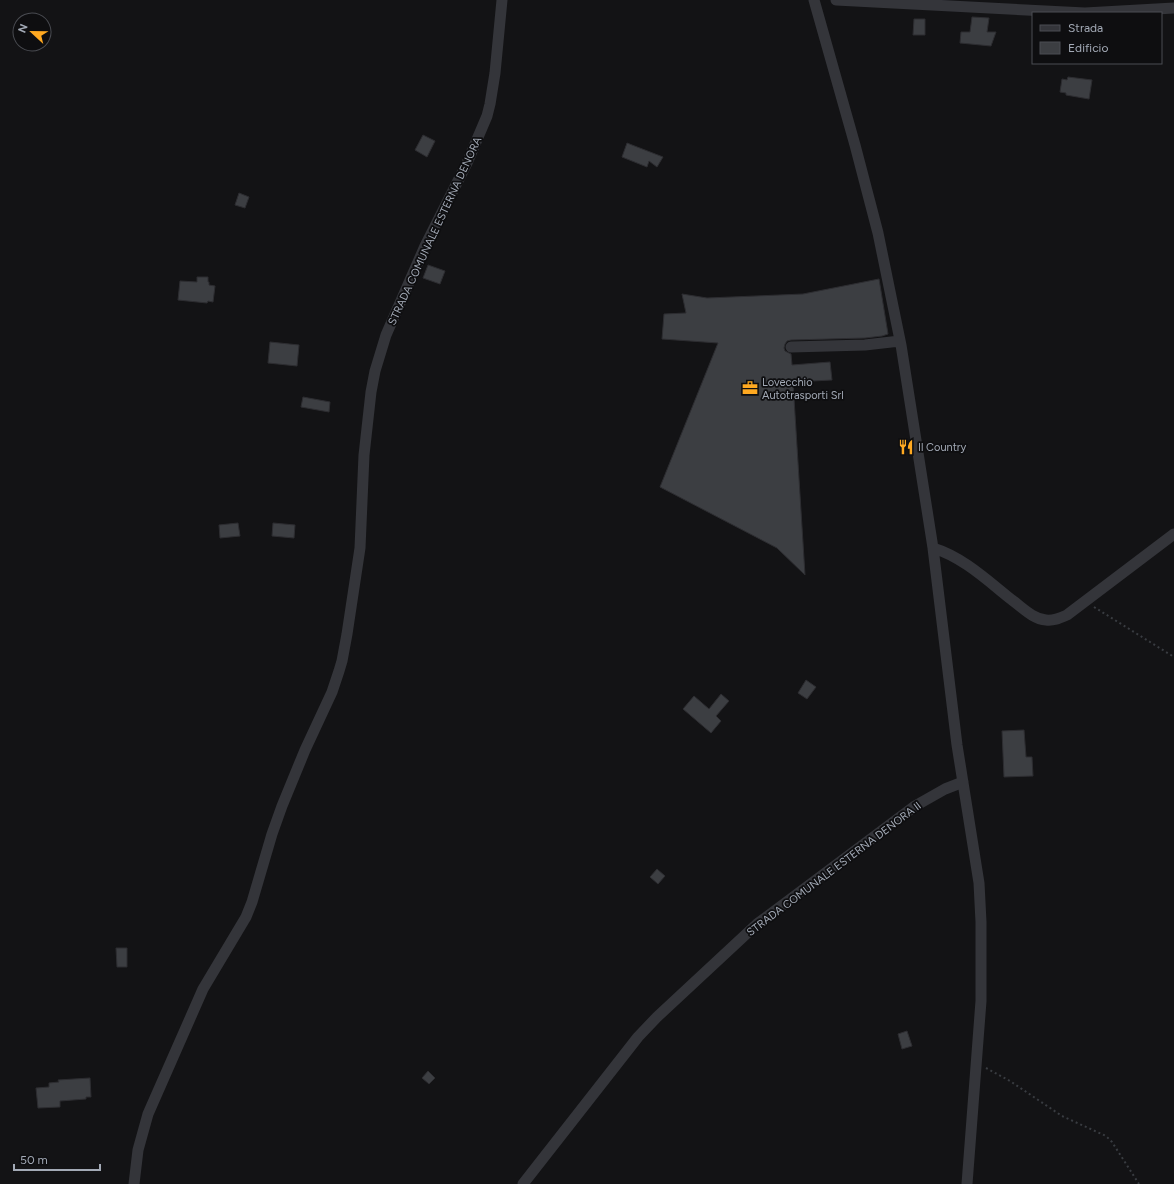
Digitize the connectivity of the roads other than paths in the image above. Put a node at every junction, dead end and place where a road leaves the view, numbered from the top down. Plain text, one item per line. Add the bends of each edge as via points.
1 (502, 0) edge
2 (814, 0) edge
3 (836, 0) edge
4 (1174, 8) edge
5 (1066, 12) edge
6 (1103, 12) edge
7 (900, 341) junction
8 (791, 347) dead end
9 (1174, 534) edge
10 (933, 548) junction
11 (963, 782) junction
12 (134, 1184) edge
13 (523, 1184) edge
14 (967, 1184) edge

1 - 12 street, STRADA COMUNALE ESTERNA DENORA via 495,73 487,116 467,163 425,246 386,335 375,371 364,454 360,548 339,671 272,834 246,917 203,989 148,1114 138,1150
2 - 7 street via 878,233
3 - 5 street
4 - 6 street
7 - 8 street via 865,345
7 - 10 street
9 - 10 street via 1067,614 1053,621 1039,619 1030,614 966,564
10 - 11 street
11 - 13 street, STRADA COMUNALE ESTERNA DENORA II via 945,788 915,806 757,924 638,1037
11 - 14 street via 981,922 981,1001

